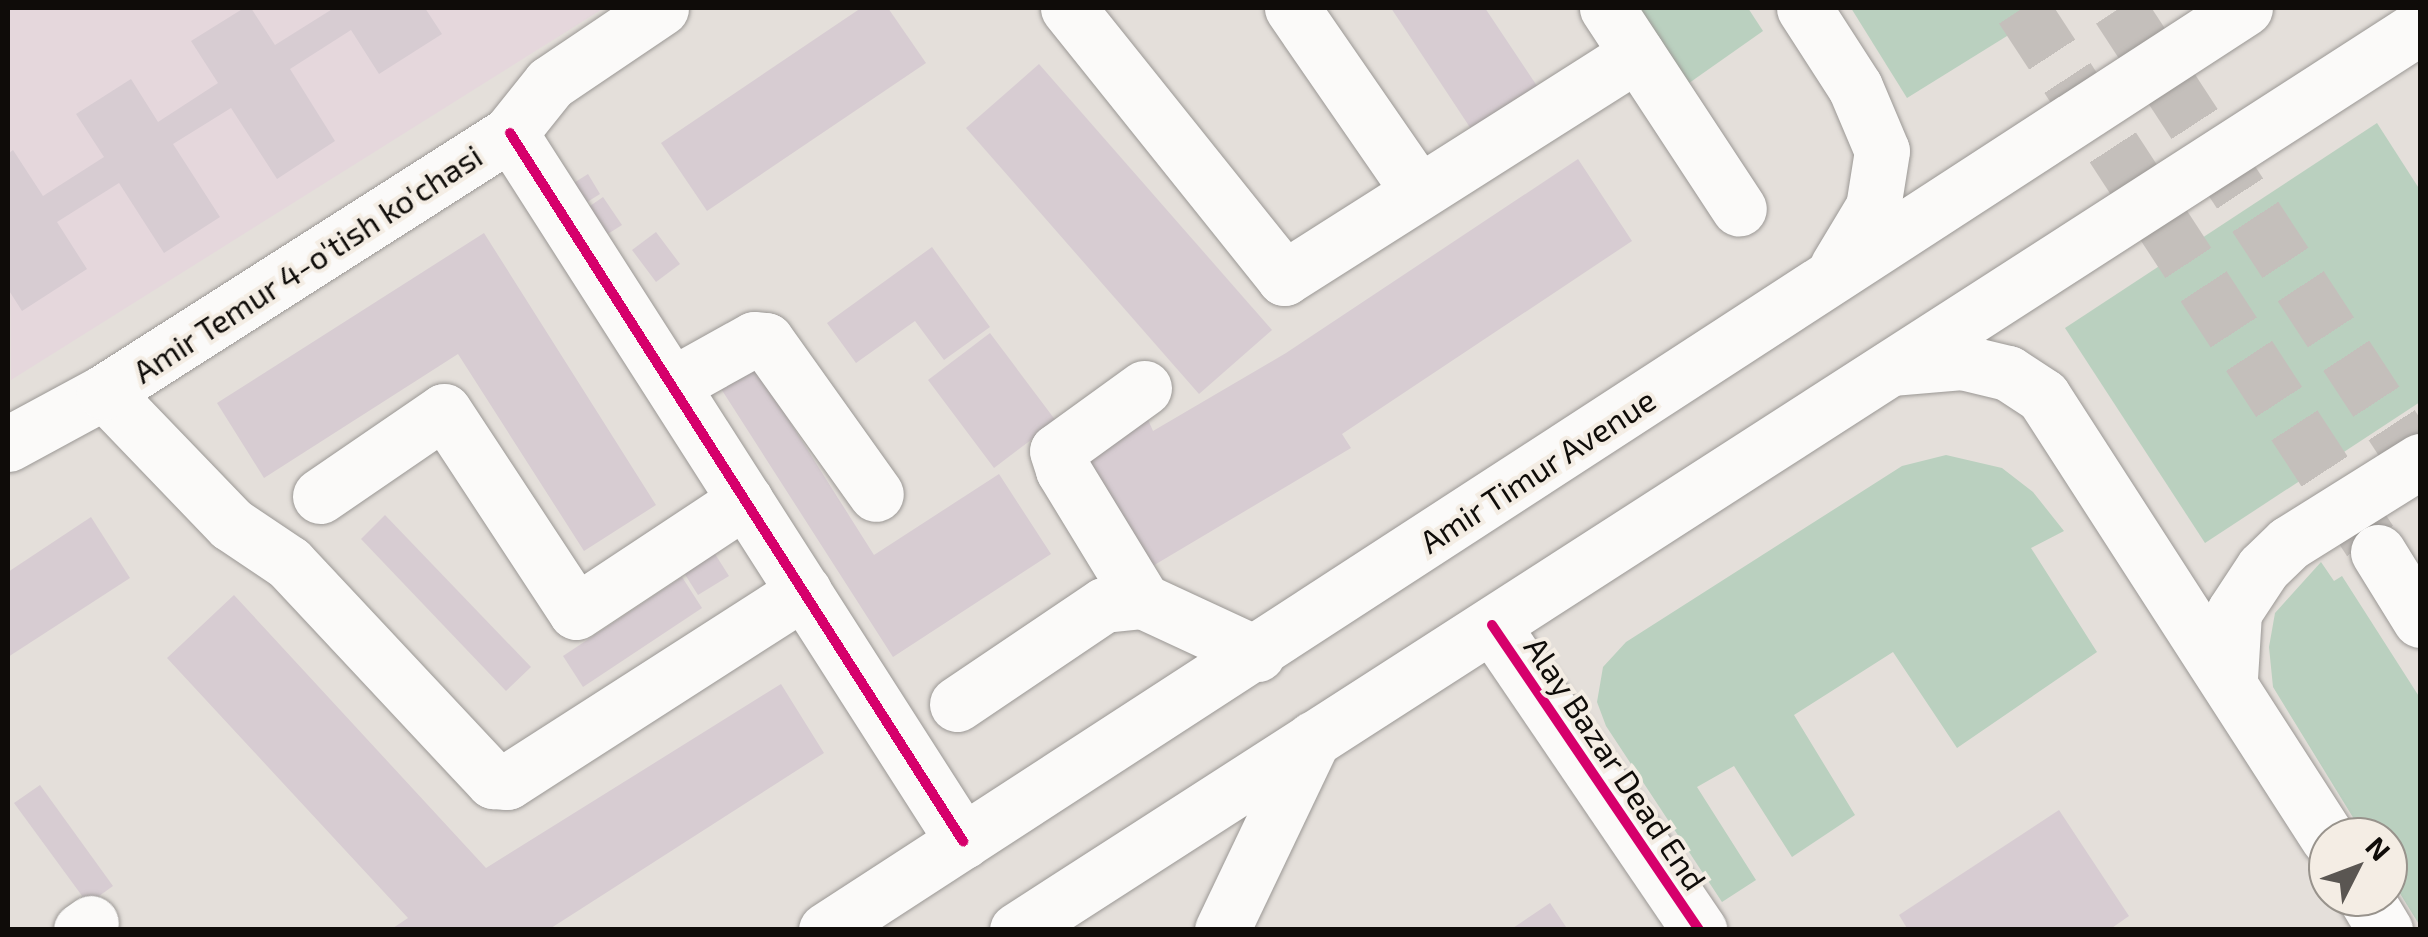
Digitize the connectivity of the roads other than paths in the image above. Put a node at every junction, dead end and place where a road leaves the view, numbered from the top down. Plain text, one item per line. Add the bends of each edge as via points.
1 (661, 8) edge
2 (1068, 8) edge
3 (1292, 8) edge
4 (1606, 8) edge
5 (1804, 8) edge
6 (2245, 8) edge
7 (2420, 27) edge
8 (1636, 54) junction
9 (510, 133) junction
10 (1417, 189) junction
11 (1738, 209) dead end
12 (1828, 279) junction
13 (1885, 369) junction
14 (675, 383) junction
15 (1144, 388) dead end
16 (104, 392) junction
17 (8, 444) edge
18 (2420, 461) edge
19 (876, 494) dead end
20 (320, 496) dead end
21 (745, 500) junction
22 (2378, 552) tunnel mouth
23 (804, 591) junction
24 (1142, 601) junction
25 (2420, 620) edge
26 (1492, 625) junction
27 (1257, 654) junction
28 (2230, 678) junction
29 (957, 704) dead end
30 (1313, 739) junction
31 (2315, 817) edge
32 (963, 841) junction
33 (1234, 906) edge
34 (826, 930) edge
35 (1017, 930) edge
36 (1184, 930) edge
37 (1699, 930) edge

1 - 9 main road, Amir Temur 4-o'tish ko'chasi via 550,83
2 - 10 main road via 1284,278
3 - 10 main road
4 - 8 main road
5 - 12 main road via 1855,87 1882,151 1873,207
6 - 12 main road, Amir Timur Avenue
7 - 13 main road
8 - 10 main road
8 - 11 main road
9 - 14 main road
9 - 16 main road, Amir Temur 4-o'tish ko'chasi
12 - 27 main road, Amir Timur Avenue
13 - 26 main road
13 - 28 main road via 1962,362 2008,373 2043,396
14 - 19 main road via 754,340 766,340
14 - 21 main road
15 - 24 main road via 1057,451
16 - 17 main road, Amir Temur 4-o'tish ko'chasi
16 - 23 main road, Amir Temur 4-o'tish ko'chasi via 231,524 289,563 493,781 507,782
18 - 28 main road via 2290,543 2263,568 2234,612
20 - 21 main road via 444,411 576,612
21 - 23 main road
22 - 25 main road
23 - 32 main road
24 - 27 main road
24 - 29 main road via 1104,604
26 - 30 main road
26 - 37 main road, Alay Bazar Dead End
27 - 32 main road, Amir Timur Avenue
28 - 31 main road
30 - 33 main road
30 - 35 main road
32 - 34 main road, Amir Timur Avenue
33 - 36 main road

